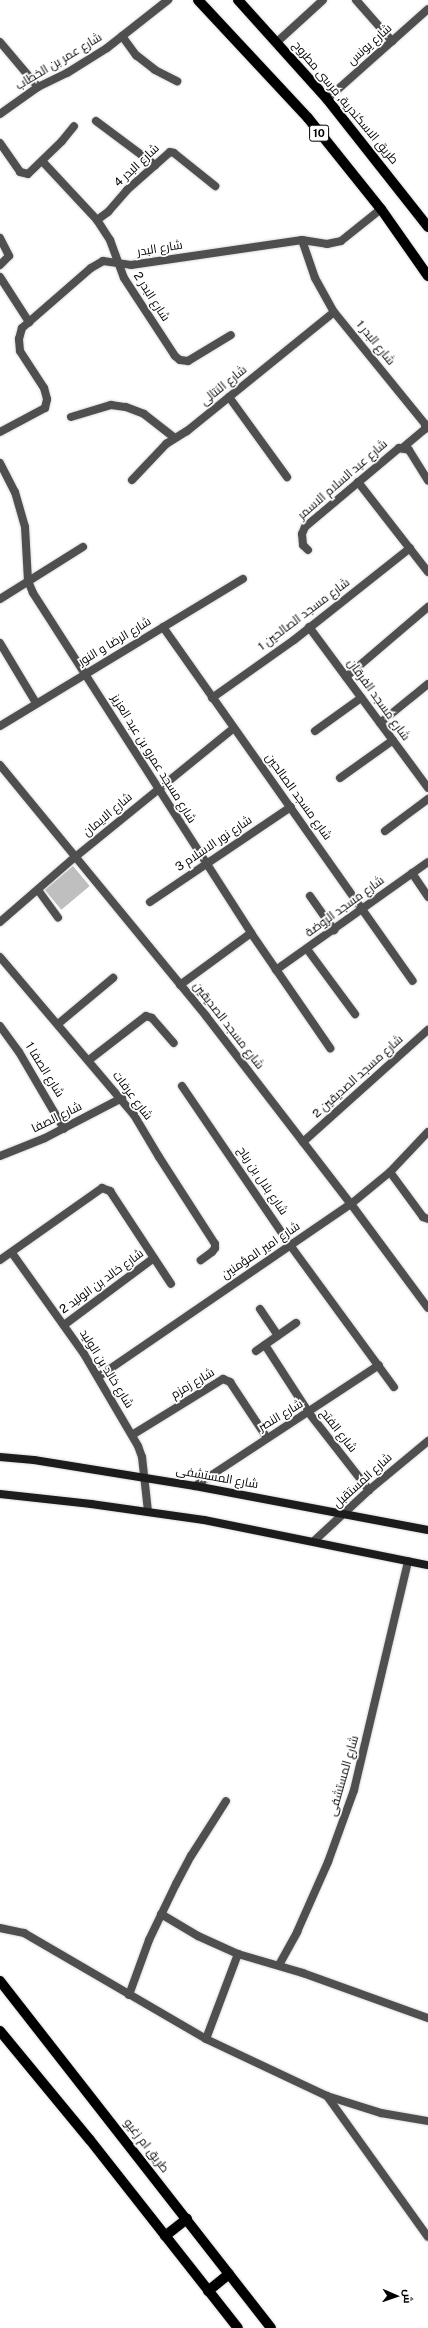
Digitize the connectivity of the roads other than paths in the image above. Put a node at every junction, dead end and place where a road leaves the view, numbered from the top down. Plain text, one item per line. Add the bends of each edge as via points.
1 (168, 0) edge
2 (198, 0) edge
3 (238, 0) edge
4 (323, 0) edge
5 (356, 0) edge
6 (428, 9) edge
7 (122, 36) junction
8 (392, 41) junction
9 (0, 42) edge
10 (277, 42) junction
11 (177, 81) dead end
12 (38, 87) junction
13 (327, 99) junction
14 (0, 114) edge
15 (96, 121) dead end
16 (74, 126) dead end
17 (0, 143) edge
18 (43, 162) junction
19 (155, 165) junction
20 (215, 186) dead end
21 (381, 210) junction
22 (97, 220) junction
23 (428, 227) edge
24 (0, 238) edge
25 (302, 240) junction
26 (118, 263) junction
27 (0, 265) edge
28 (428, 276) edge
29 (0, 277) edge
30 (334, 312) junction
31 (29, 322) junction
32 (231, 335) dead end
33 (229, 397) junction
34 (71, 417) dead end
35 (0, 432) edge
36 (175, 438) junction
37 (402, 448) junction
38 (0, 464) edge
39 (287, 477) dead end
40 (132, 480) dead end
41 (428, 480) edge
42 (358, 482) junction
43 (83, 547) dead end
44 (410, 548) junction
45 (308, 550) dead end
46 (428, 572) edge
47 (243, 580) dead end
48 (28, 581) junction
49 (0, 600) edge
50 (428, 607) edge
51 (163, 627) junction
52 (309, 627) junction
53 (0, 643) edge
54 (85, 674) junction
55 (346, 677) junction
56 (428, 684) edge
57 (212, 698) junction
58 (361, 698) junction
59 (36, 703) junction
60 (380, 723) junction
61 (0, 726) edge
62 (234, 729) junction
63 (315, 731) dead end
64 (392, 740) junction
65 (0, 766) edge
66 (340, 778) dead end
67 (428, 788) edge
68 (158, 789) junction
69 (428, 799) edge
70 (291, 807) junction
71 (385, 831) dead end
72 (74, 858) junction
73 (428, 862) edge
74 (206, 864) junction
75 (412, 874) junction
76 (38, 890) junction
77 (310, 896) dead end
78 (428, 897) edge
79 (150, 902) dead end
80 (364, 908) junction
81 (58, 918) dead end
82 (0, 922) edge
83 (334, 930) junction
84 (251, 933) junction
85 (307, 949) junction
86 (0, 957) edge
87 (276, 970) junction
88 (112, 978) dead end
89 (413, 981) dead end
90 (180, 985) junction
91 (355, 1014) dead end
92 (58, 1024) junction
93 (0, 1026) edge
94 (428, 1030) edge
95 (174, 1043) dead end
96 (330, 1048) dead end
97 (89, 1060) junction
98 (182, 1086) dead end
99 (122, 1098) junction
100 (64, 1129) junction
101 (428, 1132) edge
102 (303, 1142) junction
103 (0, 1156) edge
104 (390, 1172) junction
105 (351, 1204) junction
106 (428, 1219) edge
107 (290, 1246) junction
108 (12, 1252) junction
109 (154, 1258) junction
110 (0, 1260) edge
111 (201, 1260) dead end
112 (171, 1284) dead end
113 (428, 1308) edge
114 (260, 1309) dead end
115 (296, 1323) dead end
116 (64, 1325) junction
117 (278, 1336) junction
118 (265, 1345) junction
119 (256, 1351) dead end
120 (379, 1365) junction
121 (98, 1377) junction
122 (394, 1387) dead end
123 (309, 1413) junction
124 (132, 1435) junction
125 (267, 1438) junction
126 (428, 1441) edge
127 (0, 1457) edge
128 (143, 1478) junction
129 (195, 1486) junction
130 (369, 1490) junction
131 (0, 1494) edge
132 (148, 1511) junction
133 (344, 1514) junction
134 (428, 1530) edge
135 (314, 1541) junction
136 (408, 1560) junction
137 (428, 1565) edge
138 (226, 1801) dead end
139 (161, 1914) junction
140 (0, 1928) edge
141 (238, 1954) junction
142 (279, 1965) junction
143 (0, 1981) edge
144 (129, 1995) junction
145 (428, 2018) edge
146 (0, 2031) edge
147 (206, 2039) junction
148 (327, 2096) junction
149 (428, 2121) edge
150 (186, 2219) junction
151 (165, 2236) junction
152 (428, 2237) edge
153 (229, 2274) junction
154 (208, 2291) junction
155 (238, 2328) edge
156 (271, 2328) edge

1 - 7 street, شارع عمر بن الخطاب
2 - 21 main road, 10 via 308,118
3 - 10 main road, طريق الاسكندرية, مرسى مطروح / 10
4 - 10 street
5 - 8 street
6 - 8 street, شارع يونس
7 - 11 street via 136,55 155,70
7 - 12 street, شارع عمر بن الخطاب via 67,73
8 - 13 street, شارع يونس
9 - 12 street
10 - 13 main road, طريق الاسكندرية, مرسى مطروح / 10
12 - 14 street, شارع عمر بن الخطاب
13 - 23 main road, طريق الاسكندرية, مرسى مطروح / 10
15 - 19 street
16 - 18 street
17 - 18 street via 24,174 28,174
18 - 22 street, شارع البدر 2
19 - 20 street, شارع البدر 4 via 165,155 174,153
19 - 22 street, شارع البدر 4
21 - 25 street, شارع البدر via 341,241 327,244
21 - 28 main road, 10
22 - 26 street, شارع البدر 2 via 110,240
24 - 27 street via 9,256
25 - 26 street, شارع البدر via 131,265
25 - 30 street, شارع البدر 1 via 315,278
26 - 31 street, شارع البدر via 103,262 91,268
26 - 32 street, شارع البدر 2 via 124,278 180,360 188,361
29 - 31 street
30 - 33 street, شارع النتالى
30 - 37 street, شارع البدر 1 via 425,424 424,429
31 - 35 street, شارع البدر via 22,328 19,339 20,351 44,388 47,399 45,408
33 - 36 street, شارع النتالى
33 - 39 street
34 - 36 street via 111,405 126,407 144,414
36 - 40 street, شارع النتالى
37 - 41 street, شارع عبد السلام الاسمر via 409,450
37 - 42 street, شارع عبد السلام الاسمر
38 - 48 street, شارع مسجد عمرو بن عبد العزيز via 15,492 25,527
42 - 44 street
42 - 45 street, شارع عبد السلام الاسمر via 305,526 302,534 303,545
43 - 48 street
44 - 46 street
44 - 52 street, شارع مسجد الصالحين 1
47 - 51 street, شارع الرضا و النور
48 - 49 street
48 - 54 street, شارع مسجد عمرو بن عبد العزيز via 33,593
50 - 55 street
51 - 54 street, شارع الرضا و النور
51 - 57 street, شارع مسجد الصالحين
52 - 55 street, شارع مسجد الفرقان
52 - 57 street, شارع مسجد الصالحين 1
53 - 59 street
54 - 59 street, شارع الرضا و النور
54 - 68 street, شارع مسجد عمرو بن عبد العزيز
55 - 58 street, شارع مسجد الفرقان
56 - 60 street
57 - 62 street, شارع مسجد الصالحين
58 - 60 street, شارع مسجد الفرقان
58 - 63 street
59 - 61 street, شارع الرضا و النور
60 - 64 street, شارع مسجد الفرقان
62 - 68 street, شارع الايمان
62 - 70 street, شارع مسجد الصالحين
64 - 66 street
64 - 67 street, شارع مسجد الفرقان
65 - 72 street, شارع مسجد الصديقين
68 - 72 street, شارع الايمان
68 - 74 street, شارع مسجد عمرو بن عبد العزيز
69 - 71 street
70 - 74 street, شارع نور الاسلام 3
70 - 80 street, شارع مسجد الصالحين
72 - 76 street, شارع الايمان
72 - 90 street, شارع مسجد الصديقين
73 - 75 street, شارع مسجد الروضة
74 - 79 street, شارع نور الاسلام 3
74 - 84 street, شارع مسجد عمرو بن عبد العزيز
75 - 78 street
75 - 80 street, شارع مسجد الروضة
76 - 81 street
76 - 82 street, شارع الايمان
77 - 83 street
80 - 83 street, شارع مسجد الروضة
80 - 89 street, شارع مسجد الصالحين
83 - 85 street, شارع مسجد الروضة
84 - 87 street, شارع مسجد عمرو بن عبد العزيز
84 - 90 street
85 - 87 street, شارع مسجد الروضة
85 - 91 street
86 - 92 street, شارع عرفات
87 - 96 street, شارع مسجد عمرو بن عبد العزيز
88 - 92 street
90 - 102 street, شارع مسجد الصديقين
92 - 97 street, شارع عرفات
93 - 100 street, شارع الصفا 1 via 27,1065
94 - 102 street, شارع مسجد الصديقين 2
95 - 97 street via 152,1018 146,1016
97 - 99 street, شارع عرفات
98 - 107 street, شارع بلال بن رباح
99 - 100 street, شارع الصفا
99 - 111 street, شارع عرفات via 215,1244 212,1252
100 - 103 street, شارع الصفا
101 - 104 street, شارع امير المؤمنين
102 - 105 street, شارع مسجد الصديقين
104 - 105 street, شارع امير المؤمنين
104 - 106 street via 423,1217
105 - 107 street, شارع امير المؤمنين
105 - 113 street, شارع مسجد الصديقين
107 - 120 street, شارع بلال بن رباح
107 - 121 street, شارع امير المؤمنين
108 - 109 street via 102,1188 110,1191
108 - 110 street
108 - 116 street, شارع خالد بن الوليد
109 - 112 street
109 - 116 street, شارع خالد بن الوليد 2
114 - 117 street
115 - 117 street
116 - 121 street, شارع خالد بن الوليد
117 - 118 street
118 - 119 street
118 - 123 street, شارع الفتح
120 - 122 street, شارع بلال بن رباح
120 - 123 street, شارع النصر
121 - 124 street, شارع خالد بن الوليد
123 - 125 street, شارع النصر
123 - 130 street, شارع الفتح
124 - 125 street, شارع زمزم via 223,1379 230,1382
124 - 128 street, شارع خالد بن الوليد via 142,1457
125 - 129 street, شارع النصر
126 - 130 street, شارع المستقبل
127 - 128 street, شارع المستشفى
128 - 129 street, شارع المستشفى
128 - 132 street, شارع خالد بن الوليد
129 - 133 street, شارع المستشفى
130 - 133 street, شارع المستقبل
131 - 132 street
132 - 135 street
133 - 134 street, شارع المستشفى
133 - 135 street, شارع المستقبل
135 - 136 street
136 - 137 street
136 - 142 street, شارع المستشفى via 354,1790 322,1876
138 - 139 street via 191,1856
139 - 141 street via 198,1936
139 - 144 street
140 - 144 street via 24,1933
141 - 142 street
141 - 147 street
142 - 145 street
143 - 150 main road, طريق ام زغيو
144 - 147 street
146 - 151 main road
147 - 148 street
148 - 149 street via 381,2113
148 - 152 street
150 - 151 main road
150 - 153 main road, طريق ام زغيو
151 - 154 main road
153 - 154 main road
153 - 156 main road, طريق ام زغيو
154 - 155 main road

